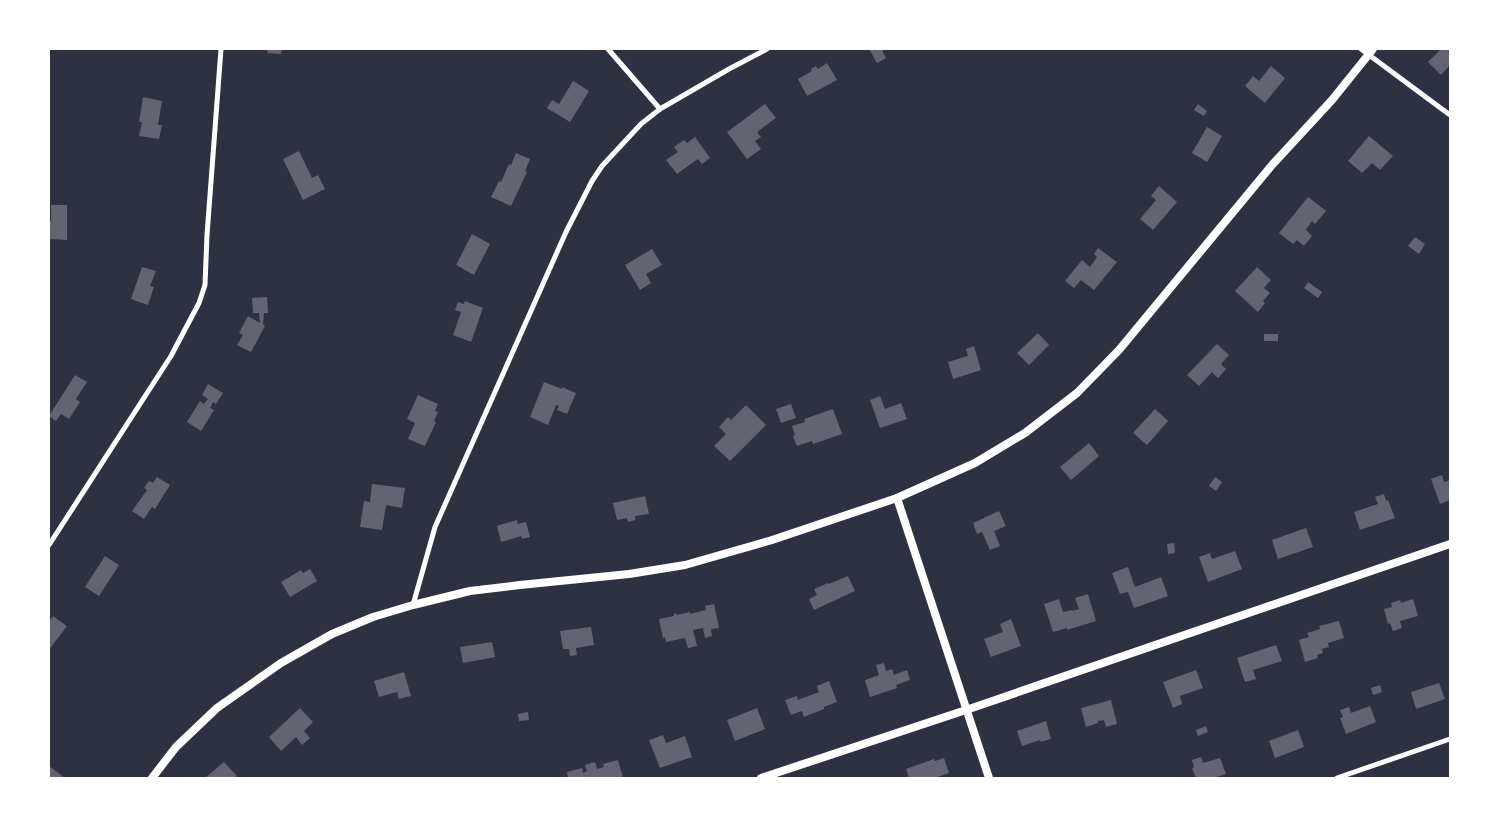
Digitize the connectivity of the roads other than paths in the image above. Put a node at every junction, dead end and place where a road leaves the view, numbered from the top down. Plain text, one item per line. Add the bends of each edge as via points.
1 (221, 49) edge
2 (608, 49) edge
3 (768, 49) edge
4 (1368, 50) edge
5 (660, 109) junction
6 (1450, 115) edge
7 (897, 498) junction
8 (1450, 544) edge
9 (49, 545) edge
10 (413, 605) junction
11 (966, 710) junction
12 (1450, 739) edge
13 (152, 778) edge
14 (760, 778) edge
15 (989, 778) edge
16 (1337, 778) edge

1 - 9 street via 205,286 200,304 172,356
2 - 5 street
3 - 5 street
4 - 6 street
4 - 7 street via 1332,100 1272,165 1119,350 1077,393 1025,433 975,463
5 - 10 street via 641,124 602,166 566,232 435,527
7 - 10 street via 685,565 470,591
7 - 11 street
8 - 11 street
10 - 13 street via 332,634 281,663 217,708 176,747
11 - 14 street
11 - 15 street
12 - 16 street

